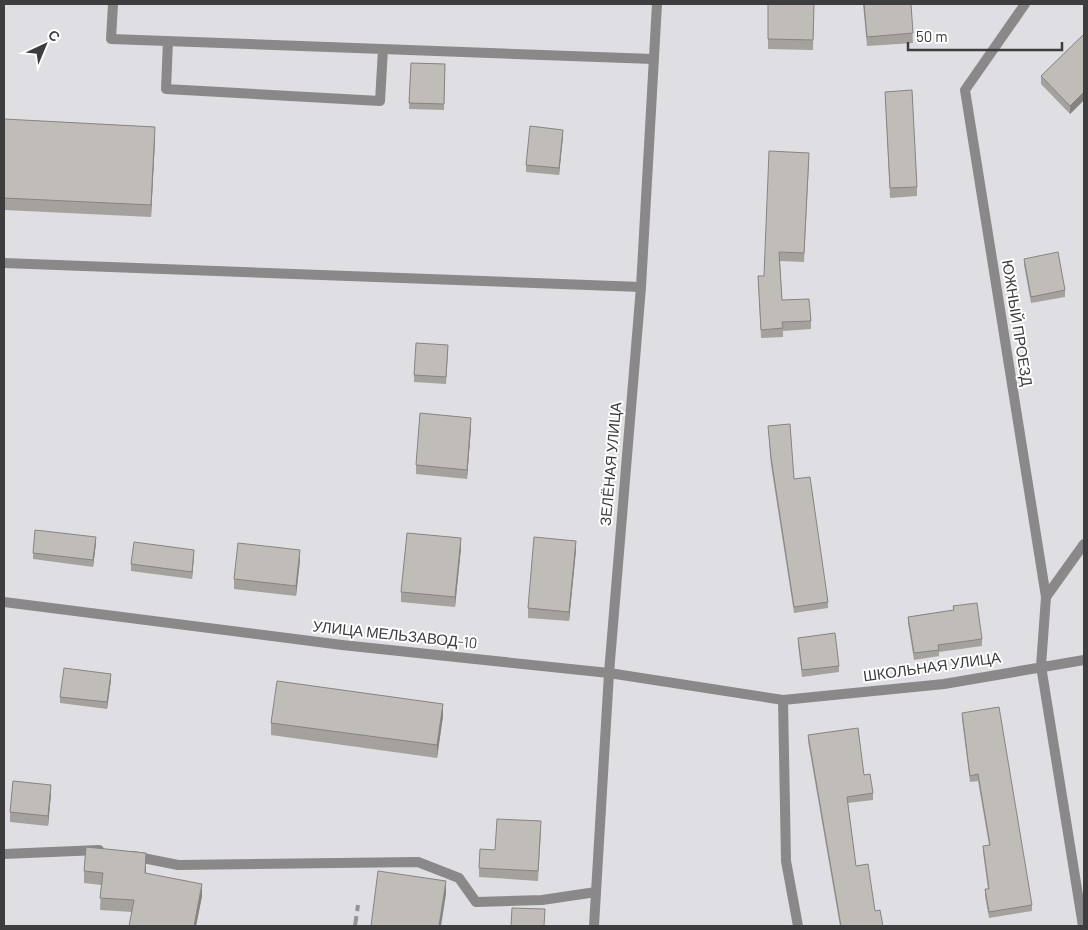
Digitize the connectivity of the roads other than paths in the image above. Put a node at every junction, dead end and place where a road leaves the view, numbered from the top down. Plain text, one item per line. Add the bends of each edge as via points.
1 (113, 4) edge
2 (657, 4) edge
3 (1025, 4) edge
4 (168, 41) junction
5 (383, 49) junction
6 (653, 60) junction
7 (4, 263) edge
8 (641, 287) junction
9 (1084, 544) edge
10 (1046, 597) junction
11 (4, 602) edge
12 (1084, 660) edge
13 (1041, 666) junction
14 (609, 673) junction
15 (783, 700) junction
16 (4, 854) edge
17 (596, 892) junction
18 (594, 926) edge
19 (798, 926) edge
20 (1083, 926) edge

1 - 4 street via 111,38
2 - 6 street, ЗЕЛЁНАЯ УЛИЦА
3 - 10 street, ЮЖНЫЙ ПРОЕЗД via 965,90
4 - 5 street
4 - 5 street via 166,89 380,101
5 - 6 street
6 - 8 street, ЗЕЛЁНАЯ УЛИЦА
7 - 8 street
8 - 14 street, ЗЕЛЁНАЯ УЛИЦА
9 - 10 street
10 - 13 street, ЮЖНЫЙ ПРОЕЗД
11 - 14 street, УЛИЦА МЕЛЬЗАВОД-10 via 332,644
12 - 13 street, ШКОЛЬНАЯ УЛИЦА
13 - 15 street, ШКОЛЬНАЯ УЛИЦА via 944,684
13 - 20 street, ЮЖНЫЙ ПРОЕЗД
14 - 15 street, УЛИЦА МЕЛЬЗАВОД-10
14 - 17 street, ЗЕЛЁНАЯ УЛИЦА
15 - 19 street via 786,861
16 - 17 street via 104,850 178,865 418,862 459,878 476,902 542,900
17 - 18 street, ЗЕЛЁНАЯ УЛИЦА

